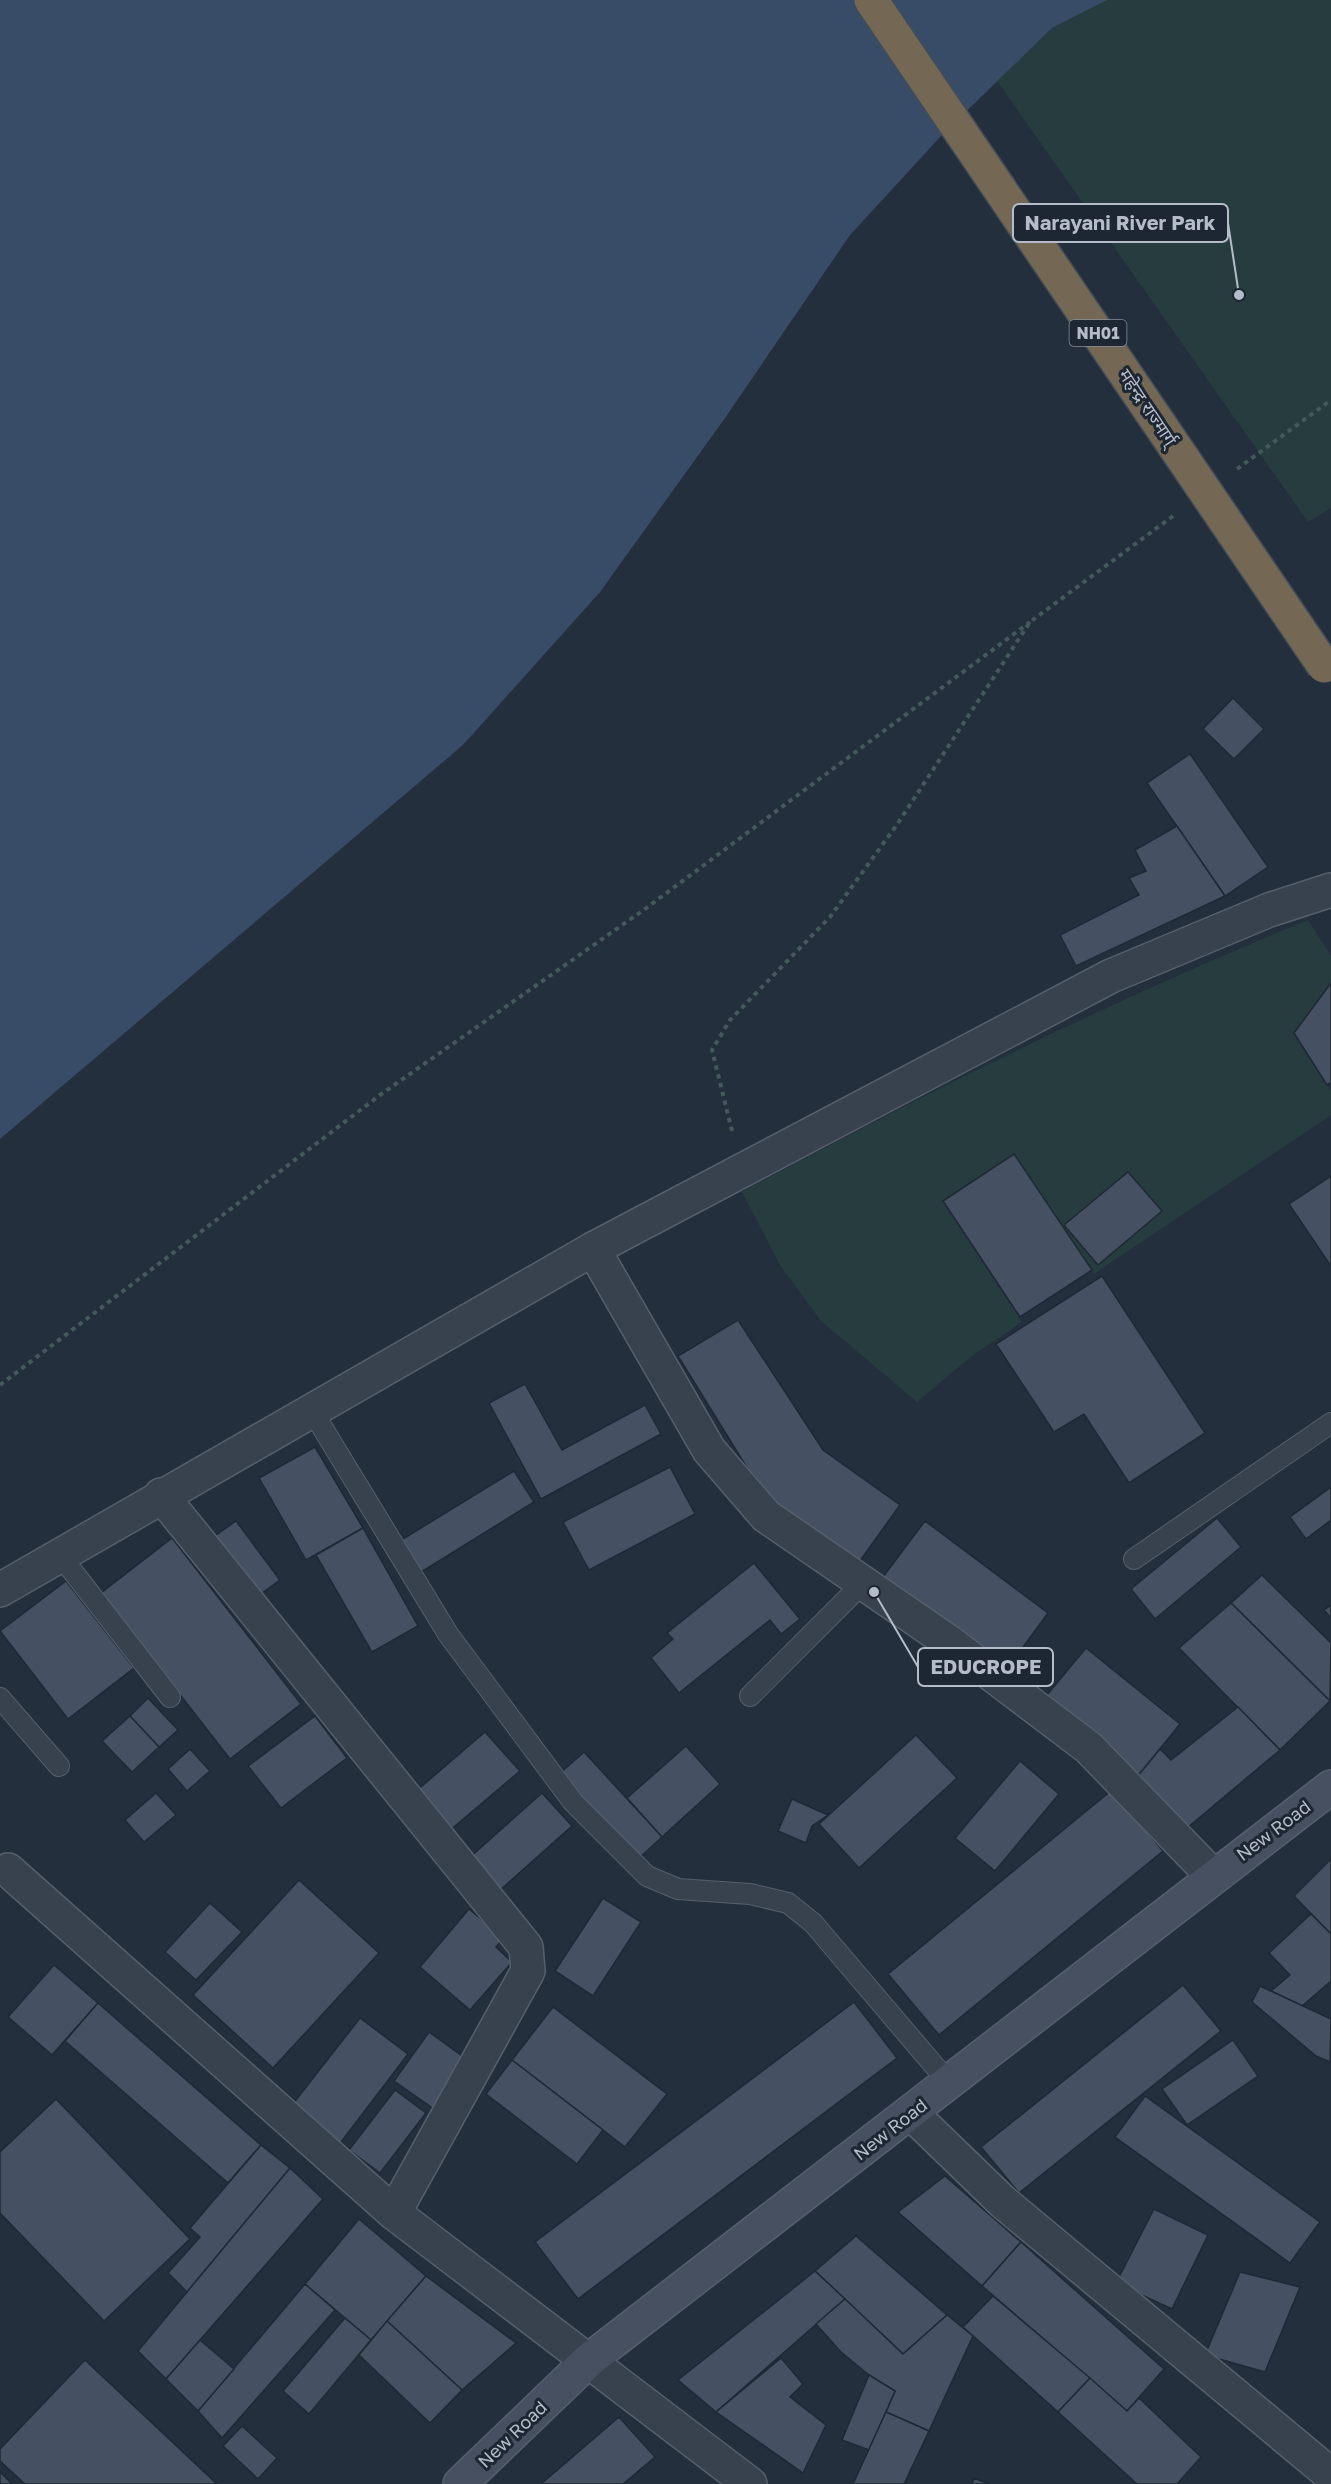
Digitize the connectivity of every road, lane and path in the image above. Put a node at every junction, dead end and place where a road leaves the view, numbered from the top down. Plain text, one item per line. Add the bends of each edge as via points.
1 (871, 0) edge
2 (1331, 399) edge
3 (1228, 476) dead end
4 (1181, 511) dead end
5 (1030, 622) junction
6 (1324, 666) dead end
7 (1331, 890) edge
8 (744, 1169) junction
9 (593, 1249) junction
10 (0, 1385) edge
11 (311, 1409) junction
12 (1331, 1423) edge
13 (161, 1495) junction
14 (60, 1555) junction
15 (1134, 1560) dead end
16 (863, 1583) junction
17 (0, 1590) edge
18 (750, 1696) dead end
19 (170, 1697) dead end
20 (0, 1698) edge
21 (59, 1767) dead end
22 (1331, 1787) edge
23 (8, 1870) dead end
24 (1213, 1876) junction
25 (949, 2083) junction
26 (911, 2113) junction
27 (394, 2212) junction
28 (589, 2360) junction
29 (1331, 2475) edge
30 (460, 2484) edge
31 (750, 2484) edge

1 - 6 highway, महेन्द्र राज्मार्ग् / NH01, bridge
2 - 3 path
4 - 5 path
5 - 8 path via 896,826 830,917 730,1020 712,1050
5 - 10 path via 645,909 380,1095
7 - 8 street via 1269,910 1112,976
8 - 9 street
9 - 11 street
9 - 16 street via 709,1450 766,1516
11 - 13 street
11 - 25 lane via 448,1634 573,1802 646,1876 678,1889 750,1894 788,1903 813,1923
12 - 15 lane
13 - 14 street
13 - 27 street via 525,1947 528,1971
14 - 17 street
14 - 19 lane
16 - 18 lane
16 - 24 street via 949,1642 1089,1748
20 - 21 lane
22 - 24 street, New Road
23 - 27 street
24 - 25 street, New Road
25 - 26 street, New Road
26 - 28 street, New Road
26 - 29 street via 1003,2202
27 - 28 street
28 - 30 street, New Road
28 - 31 street

